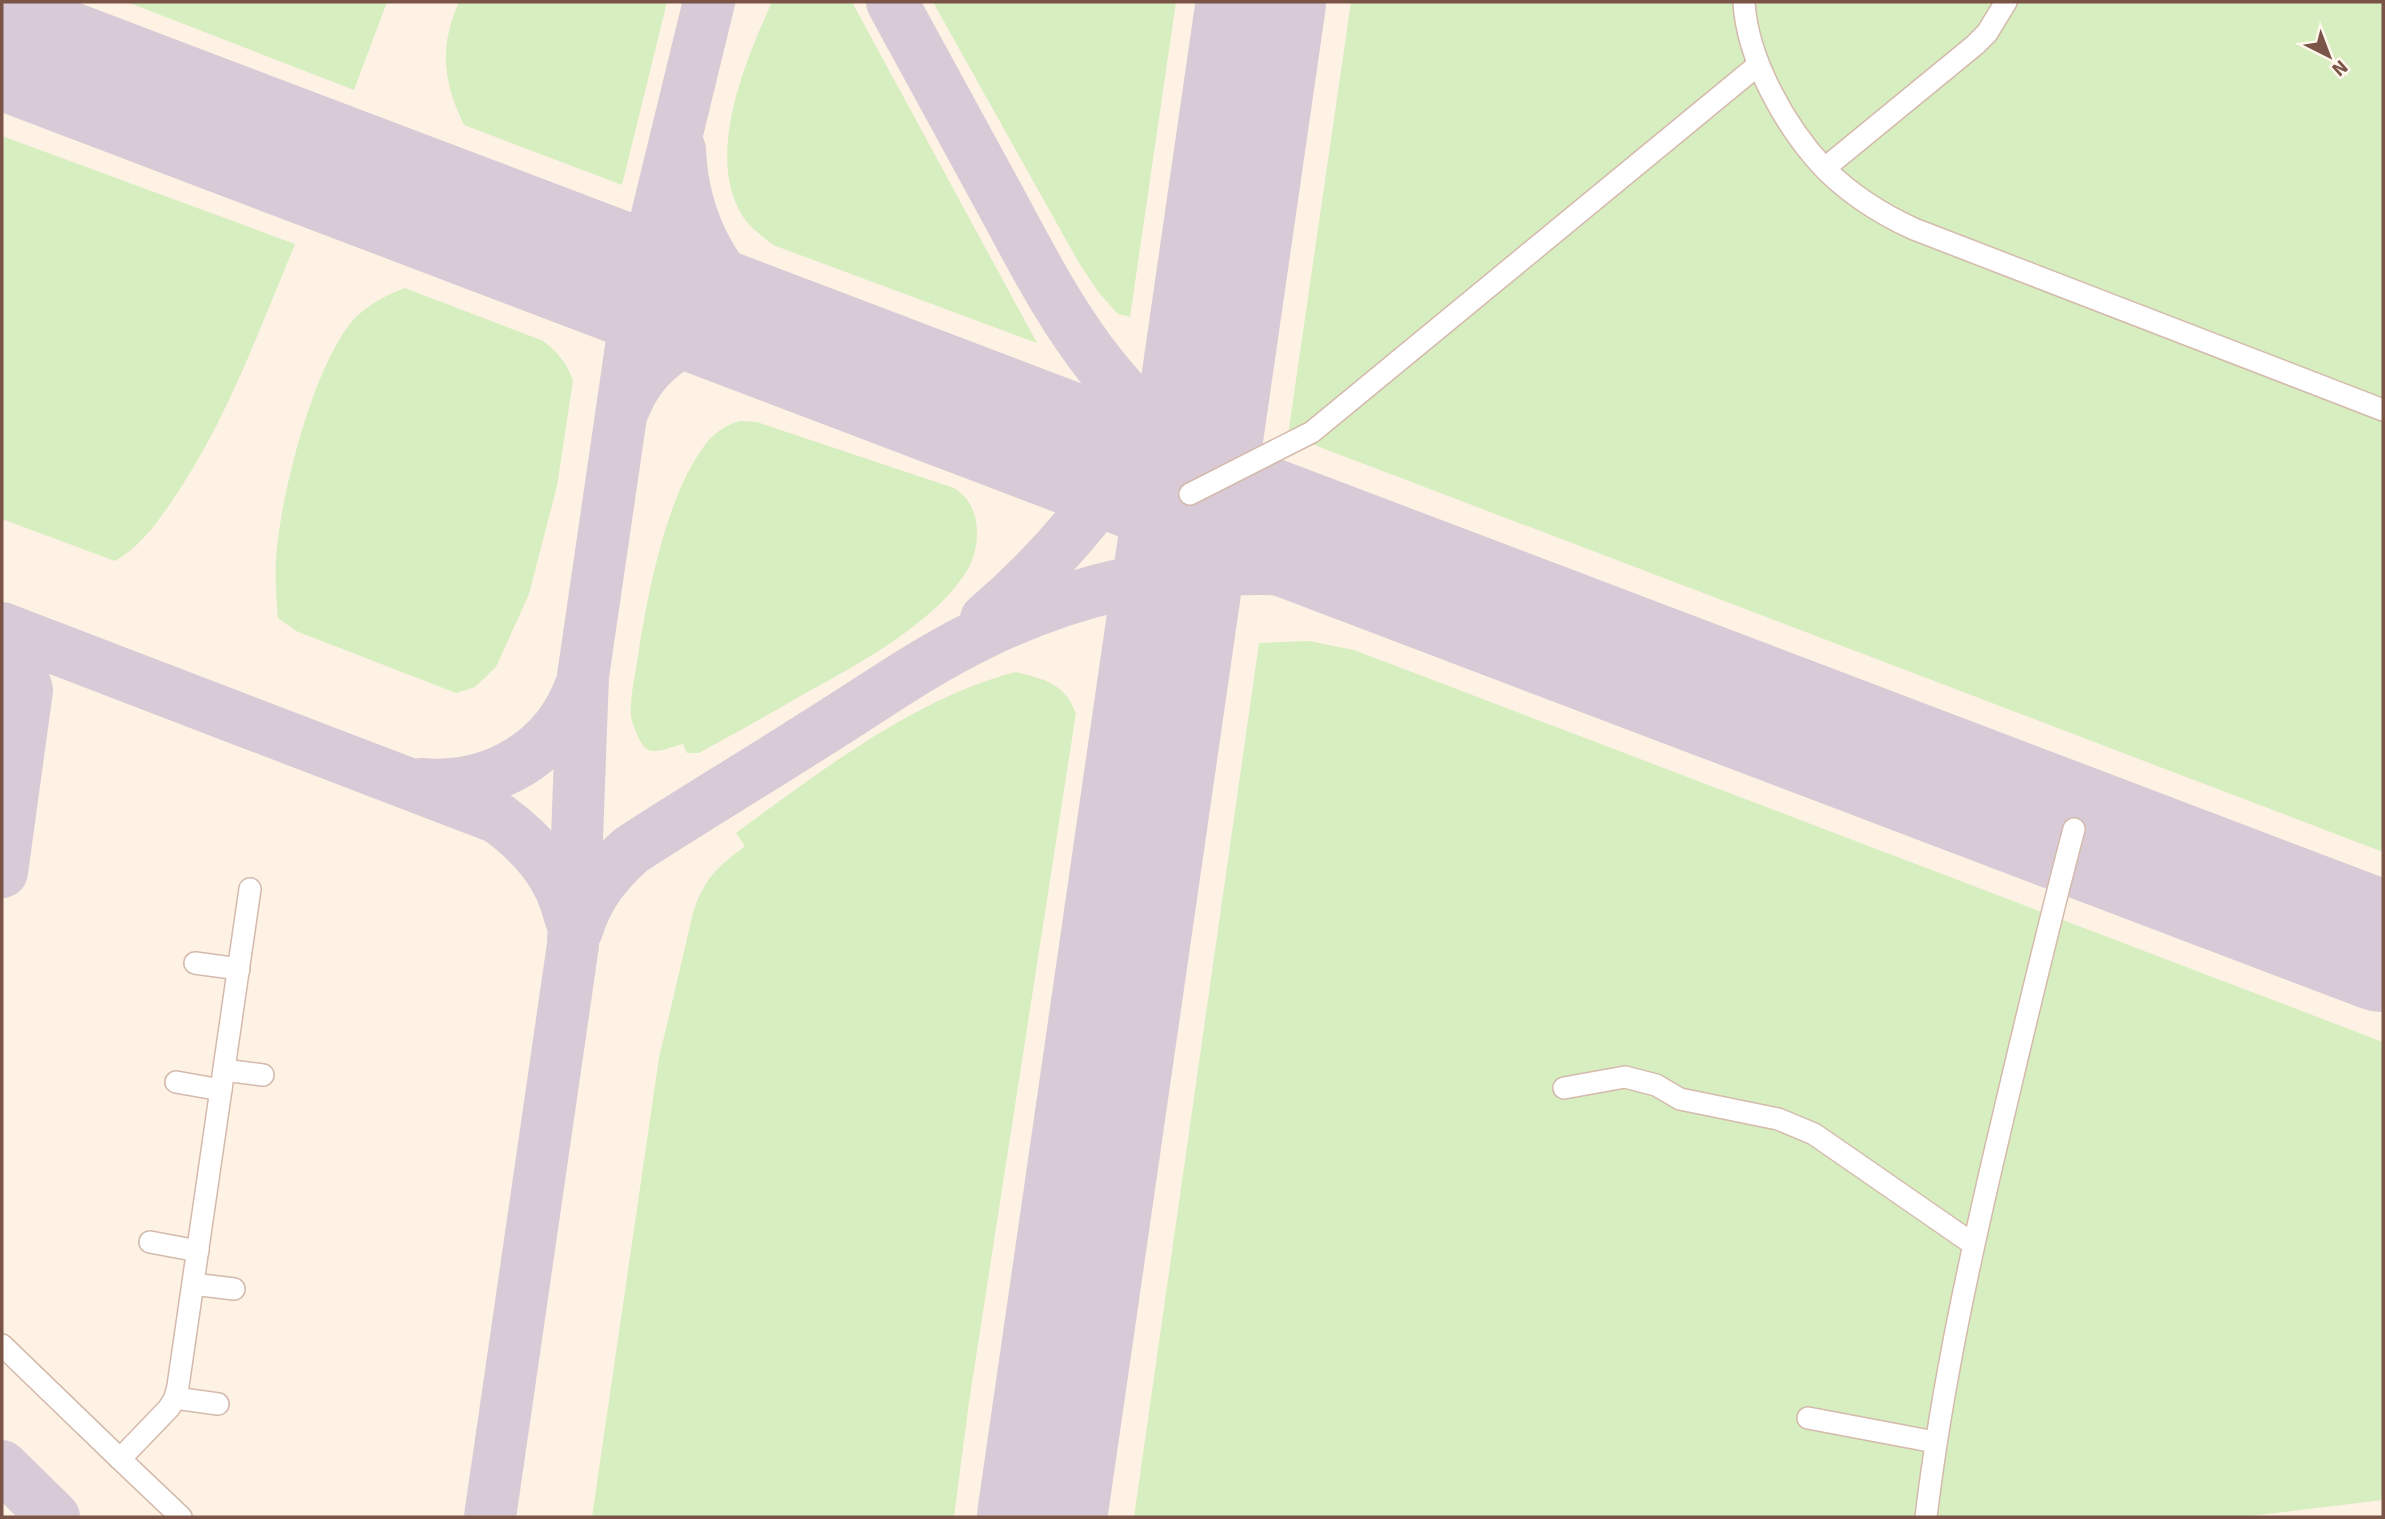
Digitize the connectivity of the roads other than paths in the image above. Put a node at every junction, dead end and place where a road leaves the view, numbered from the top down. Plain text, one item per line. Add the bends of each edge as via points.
1 (1744, 2) edge
2 (2006, 2) edge
3 (1758, 65) junction
4 (1825, 168) junction
5 (2383, 410) edge
6 (1190, 494) dead end
7 (2074, 830) dead end
8 (250, 889) dead end
9 (195, 963) dead end
10 (239, 969) junction
11 (263, 1075) dead end
12 (222, 1080) junction
13 (176, 1082) dead end
14 (1564, 1088) dead end
15 (149, 1242) dead end
16 (1973, 1244) junction
17 (198, 1251) junction
18 (192, 1284) junction
19 (234, 1289) dead end
20 (2, 1345) edge
21 (175, 1398) junction
22 (218, 1404) dead end
23 (1808, 1418) dead end
24 (1935, 1442) junction
25 (120, 1459) junction
26 (181, 1517) edge
27 (1926, 1517) edge

1 - 3 lane via 1746,28
2 - 4 lane via 1975,45
3 - 4 lane via 1786,116
3 - 6 lane via 1312,432
4 - 5 lane via 1870,205 1914,229
7 - 16 lane
8 - 10 lane
9 - 10 lane
10 - 12 lane
11 - 12 lane
12 - 13 lane
12 - 17 lane
14 - 16 lane via 1612,1084 1625,1077 1656,1085 1680,1099 1778,1119 1814,1135
15 - 17 lane
16 - 24 lane
17 - 18 lane
18 - 19 lane
18 - 21 lane
20 - 25 lane
21 - 22 lane
21 - 25 lane
23 - 24 lane
24 - 27 lane
25 - 26 lane

